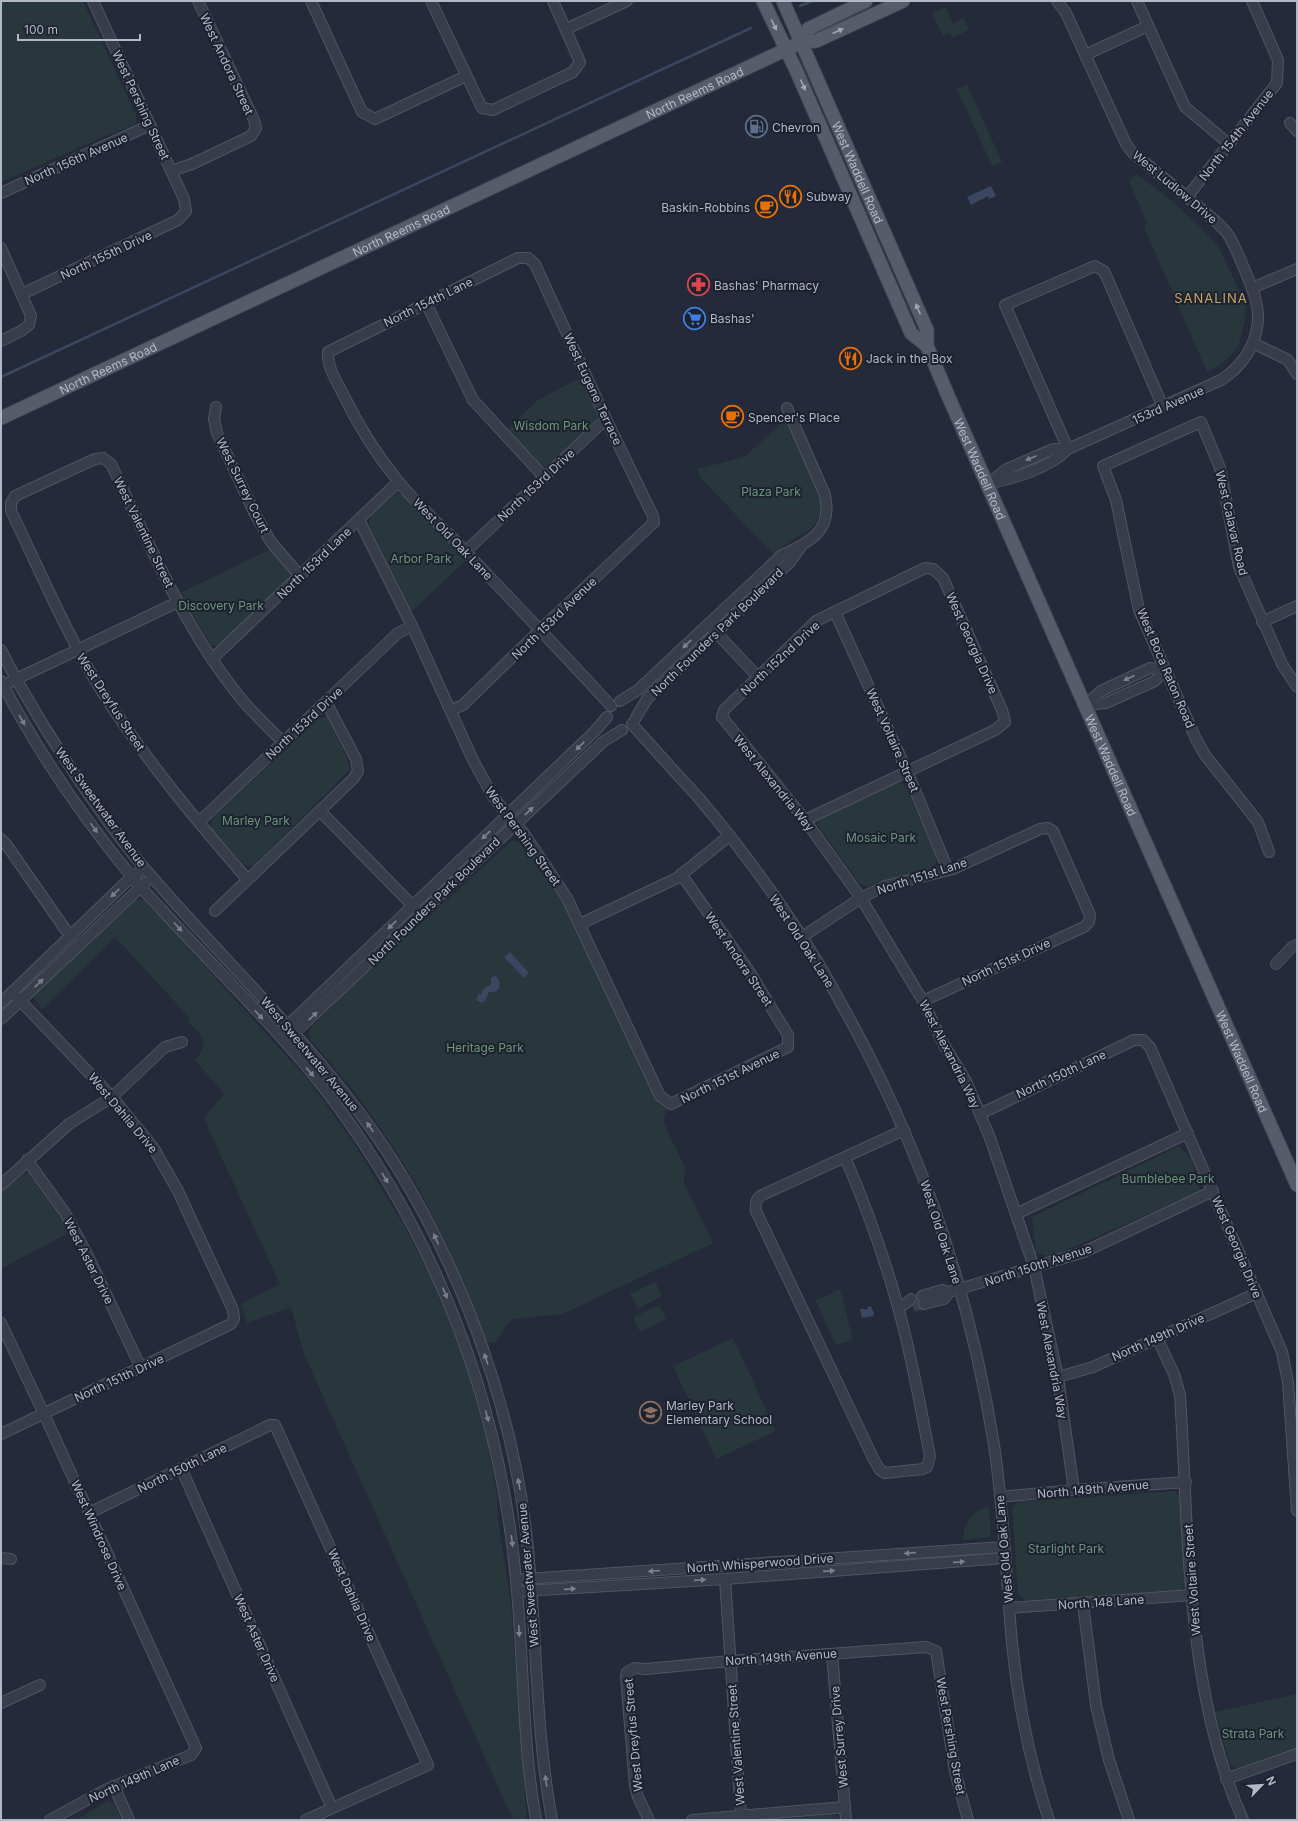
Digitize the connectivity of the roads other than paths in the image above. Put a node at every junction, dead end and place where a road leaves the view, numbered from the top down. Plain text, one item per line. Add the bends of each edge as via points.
1 (93, 1) edge
2 (198, 1) edge
3 (311, 1) edge
4 (431, 1) edge
5 (553, 1) edge
6 (627, 1) edge
7 (762, 1) edge
8 (783, 1) edge
9 (866, 1) edge
10 (903, 1) edge
11 (1057, 1) edge
12 (1065, 1) edge
13 (1137, 1) edge
14 (1252, 1) edge
15 (1066, 13) junction
16 (1148, 26) junction
17 (566, 29) junction
18 (802, 42) junction
19 (786, 50) junction
20 (1085, 55) junction
21 (466, 76) junction
22 (1290, 122) dead end
23 (150, 125) junction
24 (1297, 131) edge
25 (1229, 144) junction
26 (171, 170) junction
27 (1, 193) edge
28 (852, 197) junction
29 (1187, 197) junction
30 (186, 211) joint
31 (1, 248) edge
32 (528, 258) joint
33 (1297, 269) edge
34 (909, 288) junction
35 (1252, 288) junction
36 (22, 294) junction
37 (426, 303) junction
38 (1, 341) edge
39 (1254, 342) junction
40 (927, 346) junction
41 (328, 352) joint
42 (1297, 374) edge
43 (216, 407) dead end
44 (1163, 407) junction
45 (787, 408) dead end
46 (1, 418) edge
47 (606, 419) junction
48 (1068, 449) junction
49 (1103, 466) joint
50 (544, 477) junction
51 (398, 482) junction
52 (988, 484) junction
53 (11, 503) joint
54 (359, 520) junction
55 (654, 522) joint
56 (801, 546) junction
57 (466, 551) junction
58 (932, 569) joint
59 (300, 576) junction
60 (178, 602) junction
61 (1297, 606) edge
62 (835, 612) junction
63 (1262, 622) junction
64 (708, 624) junction
65 (412, 626) junction
66 (540, 630) junction
67 (716, 632) junction
68 (1, 650) edge
69 (78, 650) junction
70 (212, 659) junction
71 (1165, 670) junction
72 (758, 677) junction
73 (16, 679) junction
74 (2, 683) edge
75 (1297, 687) edge
76 (326, 702) junction
77 (616, 703) junction
78 (1085, 705) junction
79 (451, 710) junction
80 (607, 717) junction
81 (722, 718) joint
82 (633, 722) junction
83 (622, 730) junction
84 (283, 742) junction
85 (907, 771) junction
86 (320, 811) junction
87 (507, 815) junction
88 (805, 820) junction
89 (199, 822) junction
90 (515, 824) junction
91 (729, 836) junction
92 (1, 839) edge
93 (1269, 852) dead end
94 (144, 868) junction
95 (948, 870) junction
96 (681, 874) junction
97 (132, 877) junction
98 (152, 877) junction
99 (247, 879) junction
100 (141, 886) junction
101 (861, 898) junction
102 (412, 905) junction
103 (215, 911) dead end
104 (420, 914) junction
105 (1089, 922) joint
106 (580, 924) junction
107 (71, 936) junction
108 (802, 937) junction
109 (1297, 944) edge
110 (1276, 964) dead end
111 (12, 992) junction
112 (20, 1001) junction
113 (922, 1001) junction
114 (1, 1003) edge
115 (1, 1019) edge
116 (292, 1029) junction
117 (281, 1039) junction
118 (1143, 1040) joint
119 (182, 1042) dead end
120 (788, 1047) joint
121 (112, 1097) junction
122 (672, 1104) joint
123 (980, 1114) junction
124 (904, 1130) junction
125 (1188, 1133) junction
126 (845, 1157) junction
127 (27, 1160) junction
128 (1, 1184) edge
129 (1297, 1185) edge
130 (1213, 1191) junction
131 (1016, 1214) junction
132 (1034, 1268) junction
133 (960, 1290) junction
134 (1257, 1293) junction
135 (925, 1299) tunnel mouth
136 (234, 1319) joint
137 (1, 1323) edge
138 (1157, 1338) junction
139 (141, 1368) junction
140 (1058, 1377) junction
141 (44, 1414) junction
142 (275, 1425) joint
143 (1, 1434) edge
144 (1295, 1440) edge
145 (181, 1468) junction
146 (1296, 1478) edge
147 (1186, 1482) junction
148 (1074, 1490) junction
149 (1000, 1497) junction
150 (1297, 1511) edge
151 (89, 1513) junction
152 (1004, 1547) junction
153 (1005, 1558) junction
154 (530, 1578) junction
155 (516, 1579) junction
156 (725, 1579) junction
157 (531, 1591) junction
158 (517, 1592) junction
159 (1192, 1595) junction
160 (1083, 1604) junction
161 (1009, 1608) junction
162 (936, 1651) joint
163 (832, 1654) junction
164 (730, 1660) junction
165 (627, 1672) joint
166 (40, 1685) dead end
167 (1, 1702) edge
168 (196, 1748) joint
169 (1297, 1754) edge
170 (1226, 1779) junction
171 (114, 1786) junction
172 (845, 1807) junction
173 (332, 1808) junction
174 (741, 1816) junction
175 (50, 1820) edge
176 (128, 1820) edge
177 (306, 1820) edge
178 (536, 1820) edge
179 (552, 1820) edge
180 (649, 1820) edge
181 (692, 1820) edge
182 (846, 1820) edge
183 (968, 1820) edge
184 (1048, 1820) edge
185 (1129, 1820) edge
186 (1243, 1820) edge

1 - 23 street, West Pershing Street
2 - 26 street, West Andora Street via 256,128 251,136 192,164
3 - 21 street via 362,112 375,119
4 - 21 street
5 - 17 street
6 - 17 street
7 -> 19 main road, West Waddell Road
8 - 18 main road, West Waddell Road
9 - 18 main road, North Reems Road via 808,29
18 -> 10 main road, North Reems Road via 816,41
11 - 15 street, West Ludlow Drive
12 - 15 street, West Ludlow Drive
13 - 16 street
14 - 25 street, North 154th Avenue via 1278,60 1277,83
15 - 20 street, West Ludlow Drive
16 - 20 street
16 - 25 street via 1186,107
17 - 21 street via 580,62 573,72 493,110 482,108
18 - 19 main road, North Reems Road
18 - 34 main road, West Waddell Road
19 -> 28 main road, West Waddell Road
19 - 46 main road, North Reems Road
20 - 29 street, West Ludlow Drive via 1126,144 1132,152
22 - 24 street
23 - 26 street, West Pershing Street
23 - 27 street, North 156th Avenue
25 - 29 street, North 154th Avenue
26 - 30 street, West Pershing Street via 184,199
28 - 34 main road via 874,225 897,277
28 - 40 main road, West Waddell Road via 912,333
29 - 35 street, West Ludlow Drive via 1227,234
30 - 36 street, North 155th Drive via 178,220
31 - 36 street
32 - 37 street, North 154th Lane via 518,258
32 - 47 street, West Eugene Terrace via 535,264
33 - 35 street
40 -> 34 main road, West Waddell Road via 927,330
35 - 39 street, West Ludlow Drive via 1258,316
36 - 38 street via 31,316 29,325
37 - 41 street, North 154th Lane
37 - 50 street via 473,400
39 - 42 street via 1288,360
39 - 44 street, 153rd Avenue via 1244,360 1228,376
40 - 52 main road, West Waddell Road
41 - 51 street, West Old Oak Lane via 328,362 352,413
43 - 59 street, West Surrey Court via 214,419 217,433 254,512 272,542
44 - 48 street, 153rd Avenue
44 - 48 street via 1104,271 1095,266 1005,305
45 - 56 street, North Founders Park Boulevard via 828,505 822,528
47 - 50 street, North 153rd Drive
47 - 55 street, West Eugene Terrace
48 - 52 street, 153rd Avenue via 1053,449 1009,468
49 - 63 street, West Calavar Road via 1201,422 1220,468 1239,567
49 - 71 street, West Boca Raton Road via 1116,500 1139,610
50 - 57 street, North 153rd Drive
51 - 54 street, North 153rd Lane
51 - 57 street, West Old Oak Lane
52 - 78 main road, West Waddell Road
53 - 60 street, West Valentine Street via 15,496 95,459 103,458 111,464
53 - 69 street, West Dreyfus Street via 12,511
54 - 59 street, North 153rd Lane
54 - 65 street, West Pershing Street
55 - 66 street, North 153rd Avenue
56 - 64 street, North Founders Park Boulevard via 782,555
56 - 67 street, North Founders Park Boulevard via 790,562
57 - 66 street, West Old Oak Lane
58 - 62 street, North 152nd Drive via 926,568
58 - 85 street, West Georgia Drive via 943,578 1005,722 995,730
59 - 70 street, North 153rd Lane
60 - 69 street
60 - 70 street, West Valentine Street
61 - 63 street
62 - 72 street, North 152nd Drive via 816,621
62 - 85 street, West Voltaire Street
63 - 75 street, West Calavar Road via 1282,664
64 - 67 street
64 -> 77 street, North Founders Park Boulevard via 638,690
65 - 76 street, North 153rd Drive via 398,633
65 - 79 street, West Pershing Street
66 - 77 street, West Old Oak Lane
66 - 79 street, North 153rd Avenue via 463,704
67 - 72 street
67 - 82 street, North Founders Park Boulevard via 647,699
68 - 73 street, West Sweetwater Avenue
69 - 73 street
69 - 89 street, West Dreyfus Street via 129,732 164,782
70 - 84 street, West Valentine Street via 243,701
71 - 78 street via 1155,681 1106,703
71 - 93 street, West Boca Raton Road via 1205,755 1258,822
72 - 81 street, North 152nd Drive via 724,710
73 - 74 street
73 - 94 street, West Sweetwater Avenue via 71,769
74 -> 97 street, West Sweetwater Avenue via 32,737 65,788
76 - 84 street, North 153rd Drive
76 - 86 street via 356,759 358,771
77 - 80 street via 607,713
77 - 82 street via 625,702 632,706 635,715
78 - 129 main road, West Waddell Road
79 - 87 street, West Pershing Street via 492,795
80 - 83 street via 610,725
80 -> 87 street, North Founders Park Boulevard via 595,732
81 - 88 street, West Alexandria Way
82 - 83 street
82 - 91 street, West Old Oak Lane
90 -> 83 street, North Founders Park Boulevard via 608,737
84 - 89 street, North 153rd Drive
85 - 88 street
85 - 95 street, West Voltaire Street
86 - 99 street
86 - 102 street
87 - 90 street, West Pershing Street
87 -> 102 street, North Founders Park Boulevard
88 - 101 street, West Alexandria Way
89 - 99 street, West Dreyfus Street
90 - 104 street, North Founders Park Boulevard
90 - 106 street, West Pershing Street via 558,884
91 - 96 street
91 - 108 street, West Old Oak Lane
92 - 107 street
94 - 97 street
94 - 98 street, West Sweetwater Avenue
95 - 101 street, North 151st Lane via 885,886
95 - 105 street, North 151st Lane via 1048,828 1053,831 1090,915
96 - 106 street
96 - 120 street, West Andora Street via 749,971 788,1035
97 - 100 street, West Sweetwater Avenue
97 -> 107 street
98 - 100 street
98 - 116 street, West Sweetwater Avenue
99 - 103 street
112 -> 100 street
100 -> 117 street, West Sweetwater Avenue
101 - 108 street, North 151st Lane
101 - 113 street, West Alexandria Way
102 - 104 street
102 -> 116 street, North Founders Park Boulevard
116 -> 104 street, North Founders Park Boulevard
105 - 113 street, North 151st Drive via 1084,927
106 - 122 street, West Pershing Street via 660,1096
107 - 111 street
108 - 124 street, West Old Oak Lane via 872,1061
109 - 110 street
111 - 112 street, West Dahlia Drive
111 - 114 street
112 - 115 street
112 - 121 street, West Dahlia Drive
113 - 123 street, West Alexandria Way via 966,1081
116 - 117 street, North Founders Park Boulevard
154 -> 116 street, West Sweetwater Avenue via 524,1519 510,1447 488,1365 465,1301 433,1231 395,1164 350,1098
117 -> 155 street, West Sweetwater Avenue via 335,1103 380,1170 420,1240 451,1306 491,1430 507,1504
118 - 123 street, North 150th Lane via 1134,1040
118 - 125 street, West Georgia Drive via 1150,1047
119 - 121 street via 165,1047
120 - 122 street, North 151st Avenue
121 - 127 street via 69,1124
121 - 136 street, West Dahlia Drive via 153,1147 174,1185 233,1310
123 - 131 street, West Alexandria Way
124 - 126 street
124 - 133 street, West Old Oak Lane via 931,1198
125 - 130 street, West Georgia Drive
125 - 131 street
126 - 126 street via 907,1304 914,1373 930,1456 927,1466 923,1469 885,1473 880,1470 861,1436 756,1211 755,1204 762,1195
127 - 128 street
127 - 139 street, West Aster Drive via 65,1213
130 - 132 street, North 150th Avenue via 1084,1252
130 - 134 street, West Georgia Drive
131 - 132 street, West Alexandria Way
132 - 133 street, North 150th Avenue
132 - 140 street, West Alexandria Way
133 - 135 street, North 150th Avenue via 942,1290
133 - 149 street, West Old Oak Lane via 984,1393
134 - 138 street, North 149th Drive
134 - 144 street, West Georgia Drive via 1282,1352
136 - 139 street, North 151th Drive via 231,1324
137 - 141 street, West Windrose Drive
138 - 140 street, North 149th Drive via 1093,1367
138 - 147 street, West Voltaire Street via 1174,1374 1180,1395
139 - 141 street, North 151th Drive
140 - 148 street, West Alexandria Way
141 - 143 street, North 151th Drive
141 - 151 street, West Windrose Drive
142 - 145 street, North 150th Lane via 270,1425
142 - 173 street, West Dahlia Drive via 428,1765
144 - 146 street, West Georgia Drive
145 - 151 street, North 150th Lane
145 - 173 street, West Aster Drive
146 - 150 street, West Georgia Drive
147 - 148 street, North 149th Avenue
147 - 159 street, West Voltaire Street
148 - 149 street, North 149th Avenue
149 - 152 street, West Old Oak Lane
151 - 168 street, West Windrose Drive
152 - 153 street, West Old Oak Lane
152 -> 154 street, North Whisperwood Drive
156 -> 153 street, North Whisperwood Drive
153 - 161 street, West Old Oak Lane
154 - 155 street, North Whisperwood Drive
154 - 157 street, West Sweetwater Avenue
155 - 158 street, West Sweetwater Avenue
157 -> 156 street, North Whisperwood Drive
156 - 164 street, West Valentine Street
157 - 158 street, North Whisperwood Drive
179 -> 157 street, West Sweetwater Avenue via 540,1733
158 -> 178 street, West Sweetwater Avenue via 530,1784
159 - 160 street, North 148 Lane
159 - 170 street, West Voltaire Street via 1206,1698
160 - 161 street, North 148 Lane
160 - 185 street via 1096,1705 1109,1760
161 - 184 street, West Old Oak Lane via 1024,1720
162 - 163 street, North 149th Avenue via 926,1647
162 - 183 street, West Pershing Street via 955,1770
163 - 164 street, North 149th Avenue
163 - 172 street, West Surrey Drive
164 - 165 street, North 149th Avenue via 635,1668
164 - 174 street, West Valentine Street
165 - 180 street, West Dreyfus Street via 635,1786
166 - 167 street
168 - 171 street, North 149th Lane via 191,1755
169 - 170 street
170 - 186 street, West Voltaire Street
171 - 175 street, North 149th Lane
171 - 176 street
172 - 174 street
172 - 182 street, West Surrey Drive
173 - 177 street
174 - 181 street

